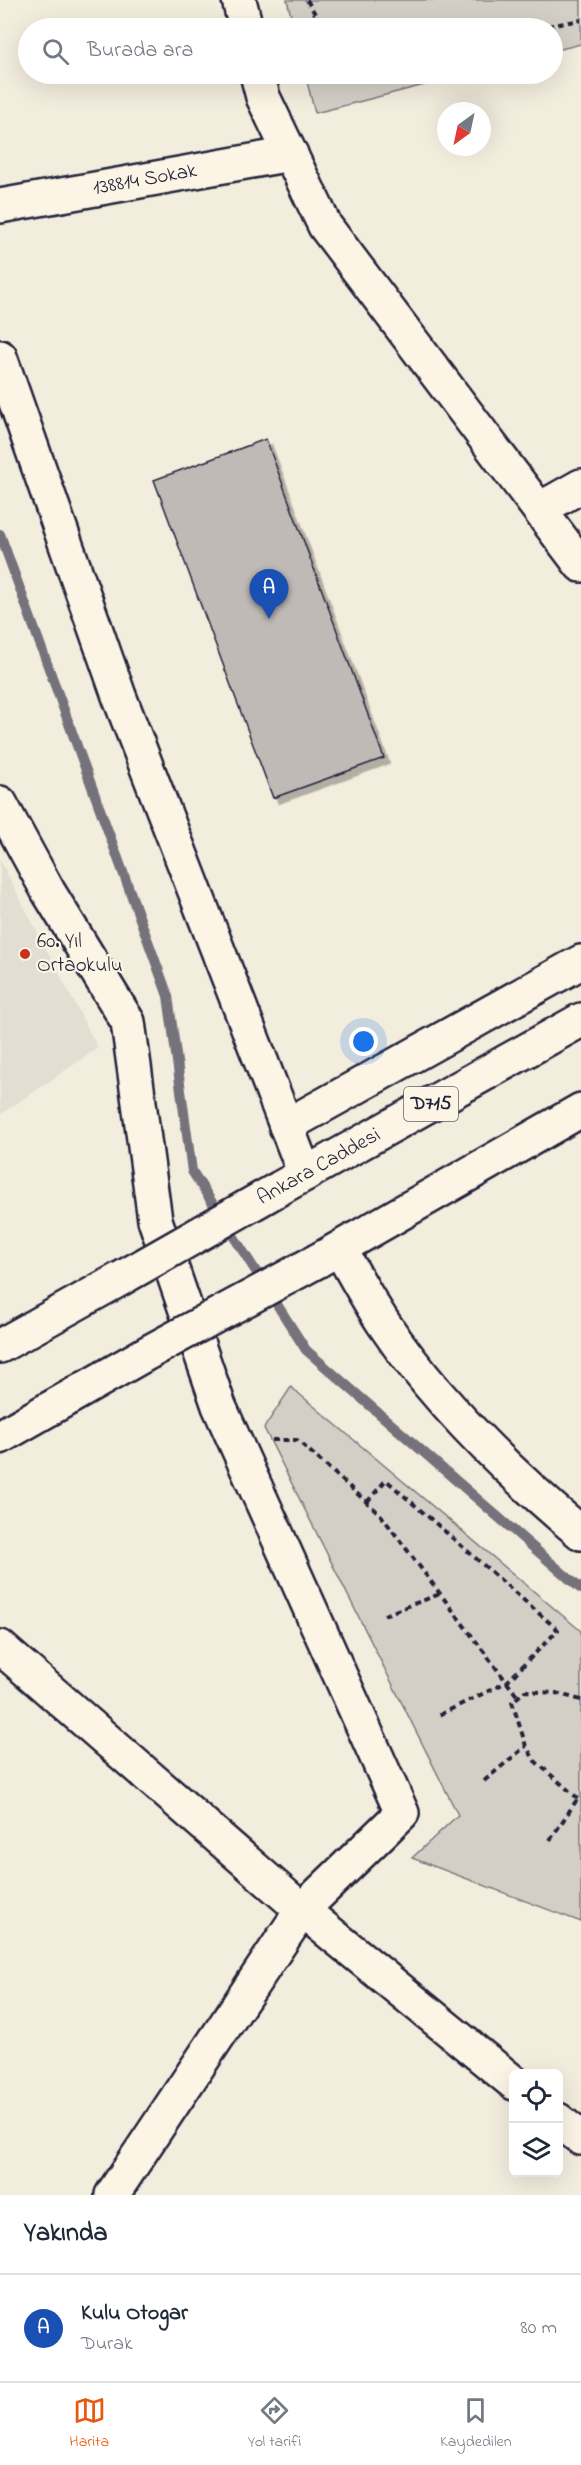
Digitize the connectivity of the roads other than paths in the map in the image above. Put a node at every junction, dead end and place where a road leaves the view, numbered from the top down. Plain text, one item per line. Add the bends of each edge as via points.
1 (239, 0) edge
2 (244, 18) edge
3 (260, 84) edge
4 (291, 154) junction
5 (0, 206) edge
6 (0, 357) edge
7 (581, 486) edge
8 (540, 509) junction
9 (581, 565) edge
10 (0, 803) edge
11 (581, 962) edge
12 (581, 1020) edge
13 (581, 1110) edge
14 (286, 1126) junction
15 (293, 1181) junction
16 (328, 1255) junction
17 (0, 1346) edge
18 (0, 1437) edge
19 (581, 1533) edge
20 (0, 1647) edge
21 (302, 1910) junction
22 (509, 2080) edge
23 (562, 2123) edge
24 (581, 2138) edge
25 (112, 2195) edge

1 - 2 main road
3 - 4 main road
4 - 5 main road, 138814 Sokak
4 - 8 main road via 325,226
6 - 14 main road via 119,696
7 - 8 main road
8 - 9 main road
10 - 21 main road via 128,1022 155,1220 219,1406 402,1813
11 - 14 main road
12 - 15 main road, Ankara Caddesi / D715
13 - 16 main road
14 - 15 main road
15 - 17 main road, Ankara Caddesi / D715, bridge
16 - 18 main road, bridge
16 - 19 main road via 473,1434
20 - 21 main road
21 - 22 main road
21 - 25 main road
23 - 24 main road

